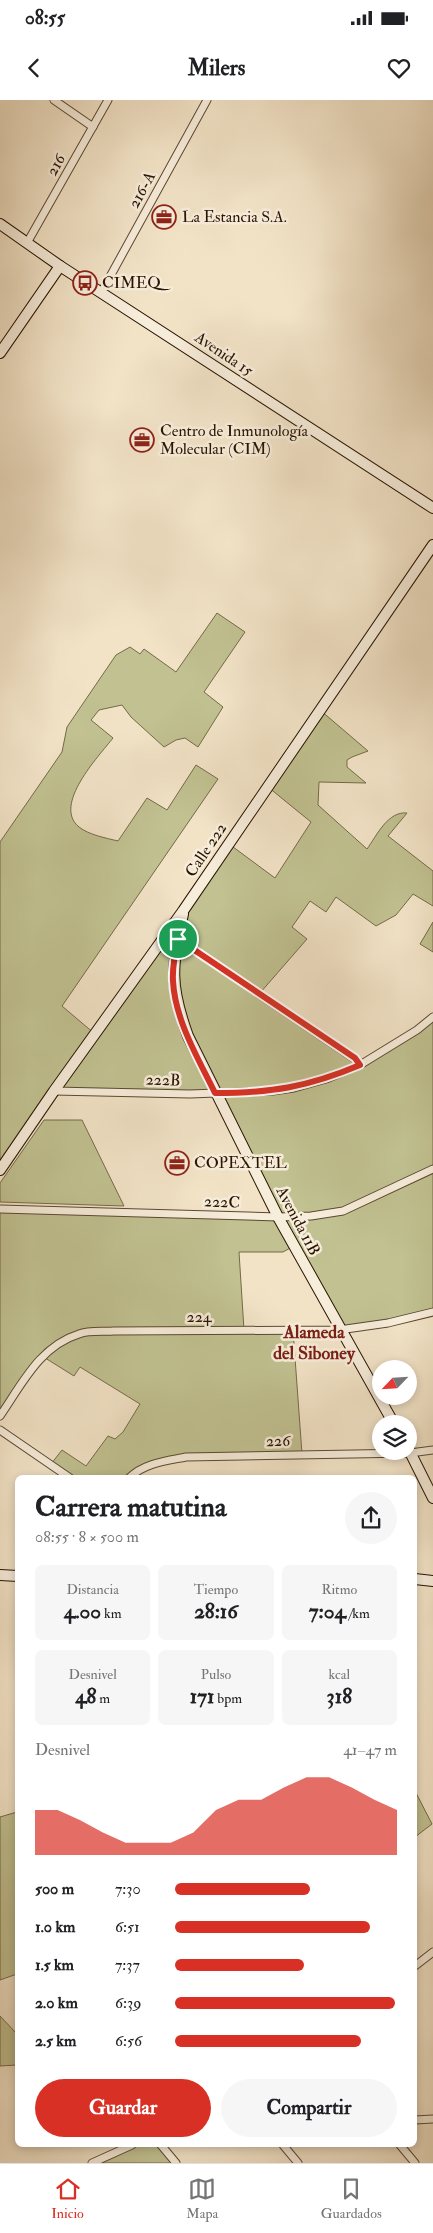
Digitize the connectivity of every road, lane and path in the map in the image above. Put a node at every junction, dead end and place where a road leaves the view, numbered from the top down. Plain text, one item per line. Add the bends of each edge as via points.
1 (54, 100) edge
2 (108, 100) edge
3 (207, 100) edge
4 (93, 127) junction
5 (0, 224) edge
6 (28, 243) junction
7 (60, 266) junction
8 (101, 292) junction
9 (0, 354) edge
10 (433, 508) edge
11 (433, 545) edge
12 (183, 911) junction
13 (178, 939) junction
14 (433, 1017) edge
15 (360, 1065) junction
16 (54, 1091) junction
17 (215, 1093) junction
18 (433, 1169) edge
19 (0, 1170) edge
20 (0, 1209) edge
21 (278, 1217) junction
22 (433, 1312) edge
23 (340, 1330) junction
24 (389, 1415) edge
25 (0, 1416) edge
26 (0, 1430) edge
27 (433, 1450) edge
28 (417, 1451) edge
29 (372, 1452) edge
30 (414, 1460) edge
31 (66, 1475) edge
32 (133, 1475) edge
33 (433, 1498) edge
34 (0, 1576) edge
35 (15, 1576) edge
36 (417, 1578) edge
37 (433, 1579) edge
38 (433, 1952) edge
39 (417, 1964) edge
40 (433, 2119) edge
41 (417, 2120) edge
42 (128, 2147) edge
43 (163, 2147) edge
44 (285, 2147) edge
45 (402, 2147) edge
46 (92, 2163) edge
47 (176, 2163) edge
48 (298, 2163) edge
49 (415, 2163) edge

1 - 4 street
2 - 4 street, 216
3 - 8 street, 216-A
4 - 6 street, 216
5 - 6 street, Avenida 15
6 - 7 street, Avenida 15
7 - 8 street, Avenida 15
7 - 9 street
8 - 10 street, Avenida 15
11 - 12 street, Calle 222
12 - 13 street, Avenida 11B
12 - 16 street, Calle 222
13 - 15 street via 355,1058
13 - 17 street, Avenida 11B via 173,982 178,1010
14 - 15 street, 222B via 409,1036
15 - 17 street, 222B via 294,1088
16 - 17 street, 222B
16 - 19 street, Calle 222
17 - 21 street, Avenida 11B
18 - 21 street, 222C via 343,1211
20 - 21 street, 222C
21 - 23 street, Avenida 11B
22 - 23 street, 224
23 - 24 street, Avenida 11B
23 - 25 street, 224 via 80,1333 42,1355
26 - 31 street
27 - 28 street, 226
29 - 32 street, 226 via 186,1457 154,1463
30 - 33 street
34 - 35 street
36 - 37 street
38 - 39 street
40 - 41 street
42 - 46 street
43 - 47 street
44 - 48 street
45 - 49 street

